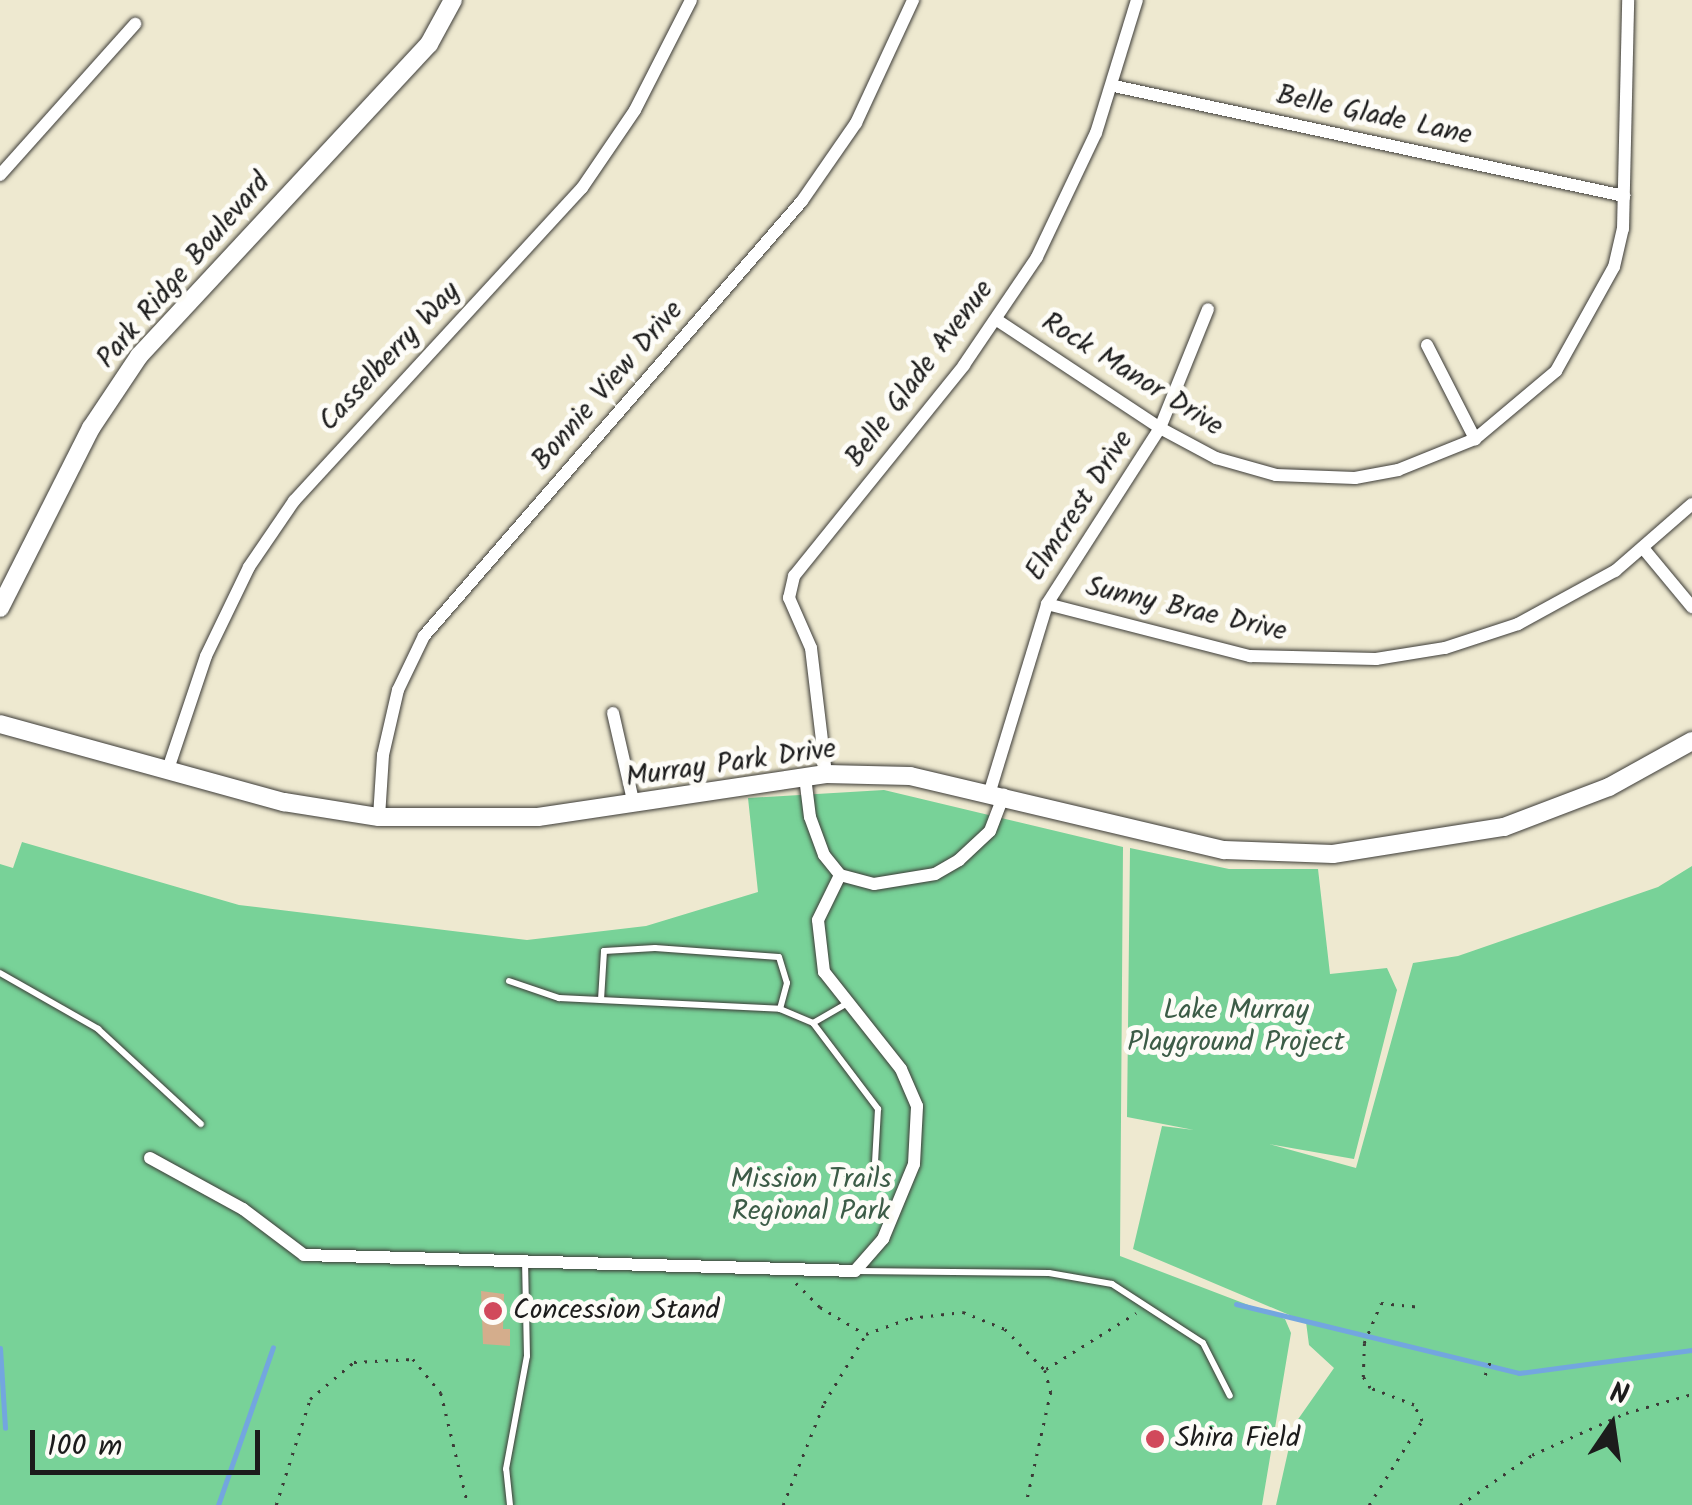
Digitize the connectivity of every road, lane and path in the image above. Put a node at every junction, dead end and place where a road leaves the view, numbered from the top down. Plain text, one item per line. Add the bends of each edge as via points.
1 (453, 0) edge
2 (691, 0) edge
3 (913, 0) edge
4 (1137, 0) edge
5 (1628, 0) edge
6 (135, 24) dead end
7 (1114, 86) junction
8 (0, 175) edge
9 (1624, 196) junction
10 (1208, 309) dead end
11 (997, 320) junction
12 (1427, 345) dead end
13 (1160, 428) junction
14 (1474, 439) junction
15 (1692, 504) edge
16 (1642, 548) junction
17 (1046, 604) junction
18 (1692, 607) edge
19 (0, 608) edge
20 (613, 713) dead end
21 (0, 724) edge
22 (1692, 741) edge
23 (167, 772) junction
24 (826, 774) junction
25 (805, 777) junction
26 (997, 793) junction
27 (634, 805) junction
28 (379, 817) junction
29 (840, 874) junction
30 (0, 973) edge
31 (509, 981) dead end
32 (600, 1000) junction
33 (847, 1003) junction
34 (780, 1009) junction
35 (812, 1023) junction
36 (202, 1124) dead end
37 (150, 1158) dead end
38 (875, 1162) dead end
39 (525, 1257) junction
40 (795, 1268) junction
41 (855, 1270) junction
42 (1145, 1306) junction
43 (1422, 1307) dead end
44 (866, 1334) junction
45 (1491, 1359) dead end
46 (1045, 1370) junction
47 (1485, 1375) dead end
48 (1692, 1394) edge
49 (1230, 1396) dead end
50 (276, 1505) edge
51 (468, 1505) edge
52 (510, 1505) edge
53 (783, 1505) edge
54 (1026, 1505) edge
55 (1369, 1505) edge
56 (1460, 1505) edge

1 - 19 street, Park Ridge Boulevard via 428,44 140,356 90,428
2 - 23 street, Casselberry Way via 635,110 582,188 294,501 249,567 206,656
3 - 28 street, Bonnie View Drive via 856,123 802,202 424,636 398,690 383,755
4 - 7 street, Belle Glade Avenue
5 - 9 street, Rock Manor Drive
6 - 8 street
7 - 9 street, Belle Glade Lane
7 - 11 street, Belle Glade Avenue via 1037,256
9 - 14 street, Rock Manor Drive via 1614,268 1578,340 1556,371
10 - 13 street, Elmcrest Drive
11 - 13 street, Rock Manor Drive
11 - 24 street, Belle Glade Avenue via 794,576 788,598 811,648
12 - 14 street
13 - 14 street, Rock Manor Drive via 1216,458 1313,479 1398,470
13 - 17 street, Elmcrest Drive
15 - 16 street, Sunny Brae Drive
16 - 17 street, Sunny Brae Drive via 1615,571 1518,624 1445,648 1376,659 1250,656
16 - 18 street
17 - 26 street, Elmcrest Drive
20 - 27 street
21 - 23 street, Murray Park Drive
22 - 26 street, Murray Park Drive via 1609,787 1504,827 1333,854 1224,850 1116,829
23 - 28 street, Murray Park Drive via 284,802
24 - 25 street, Murray Park Drive
24 - 26 street, Murray Park Drive via 910,776
25 - 27 street, Murray Park Drive
25 - 29 street via 815,836
26 - 29 street, Elmcrest Drive via 990,831 935,874 890,884
27 - 28 street, Murray Park Drive via 538,818
29 - 33 street via 818,920 824,972
30 - 36 lane via 98,1028
31 - 32 lane via 559,998
32 - 34 lane
32 - 34 lane via 604,952 655,948 779,958 786,983
33 - 35 lane
33 - 41 street via 901,1068 917,1106 914,1164 883,1238
34 - 35 lane
35 - 38 lane via 878,1109
37 - 39 street via 243,1209 304,1255
39 - 40 street
39 - 52 lane via 526,1356 506,1469
40 - 41 street
40 - 44 path via 796,1287
41 - 42 lane via 1049,1273 1112,1284
42 - 46 path
42 - 49 lane via 1203,1343
43 - 55 path via 1381,1303 1368,1328 1363,1377 1370,1388 1414,1405 1422,1421
44 - 46 path via 910,1318 963,1312 1005,1329
44 - 53 path via 824,1404
45 - 47 path
46 - 54 path via 1051,1392
48 - 56 path via 1626,1413 1532,1454
50 - 51 path via 310,1398 354,1362 412,1359 441,1393

